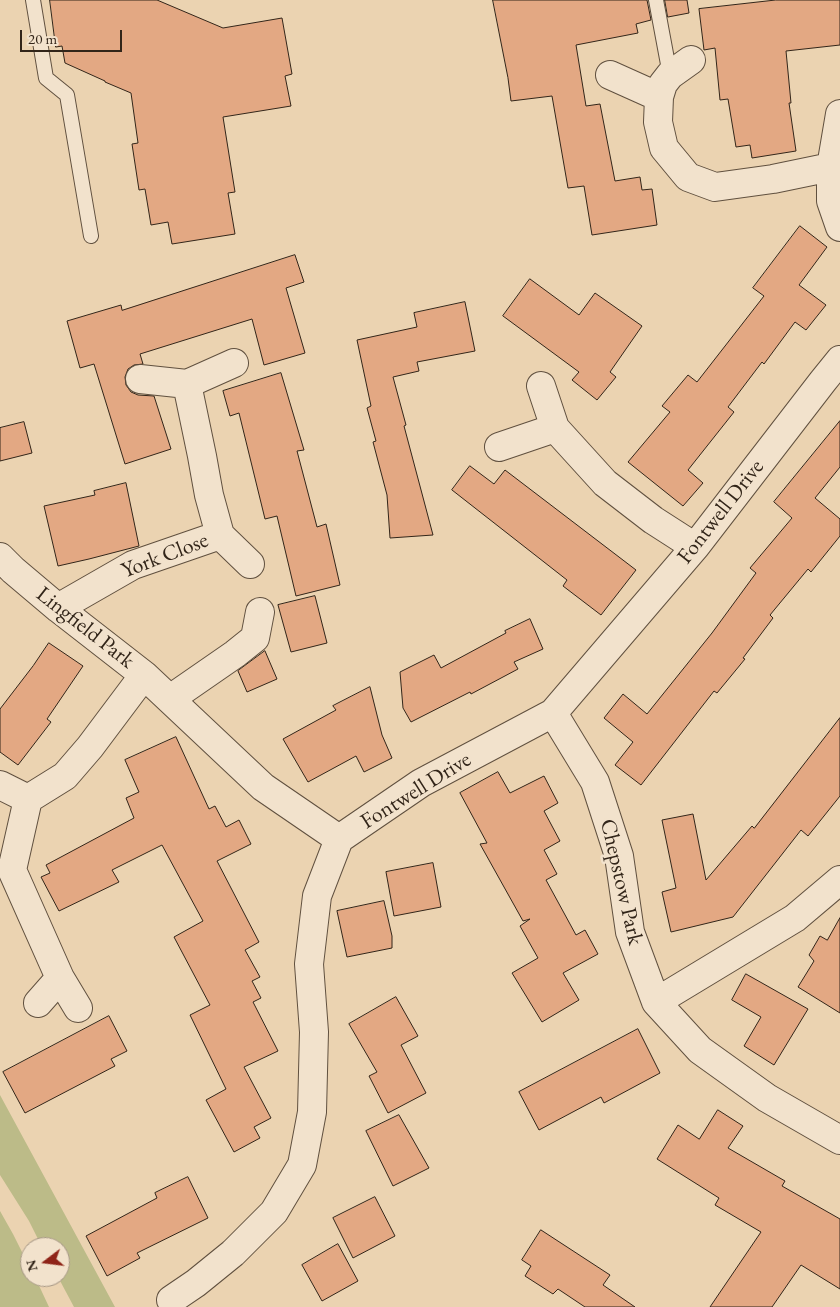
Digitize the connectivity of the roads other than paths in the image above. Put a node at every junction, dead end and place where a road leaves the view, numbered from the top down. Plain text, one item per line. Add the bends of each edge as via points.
1 (33, 0) edge
2 (656, 0) edge
3 (610, 74) dead end
4 (674, 77) junction
5 (840, 114) edge
6 (831, 167) junction
7 (840, 227) edge
8 (91, 236) dead end
9 (840, 360) edge
10 (234, 363) dead end
11 (140, 379) dead end
12 (186, 384) junction
13 (541, 386) dead end
14 (555, 428) junction
15 (499, 447) dead end
16 (220, 535) junction
17 (695, 547) junction
18 (0, 557) edge
19 (250, 564) dead end
20 (58, 608) junction
21 (260, 612) dead end
22 (144, 675) junction
23 (170, 699) junction
24 (553, 713) junction
25 (0, 785) edge
26 (28, 799) junction
27 (339, 839) junction
28 (840, 880) edge
29 (60, 978) junction
30 (656, 1002) junction
31 (38, 1003) dead end
32 (78, 1008) dead end
33 (840, 1140) edge
34 (171, 1300) dead end

1 - 8 lane via 46,78 67,95
2 - 4 lane
3 - 4 street
4 - 6 street via 658,122 664,148 688,177 715,187
5 - 6 street
6 - 7 street via 831,201
9 - 17 street, Fontwell Drive
10 - 12 street
11 - 12 street
12 - 16 street, York Close
13 - 14 street
14 - 15 street
14 - 17 street via 605,483
16 - 19 street, York Close
16 - 20 street, York Close via 133,565
17 - 24 street, Fontwell Drive
18 - 20 street, Lingfield Park
20 - 22 street, Lingfield Park
21 - 23 street via 255,638
22 - 23 street, Lingfield Park
22 - 26 street via 65,776
23 - 27 street, Lingfield Park via 263,787
24 - 27 street, Fontwell Drive via 421,783
24 - 30 street, Chepstow Park via 595,782 620,856 630,932
25 - 26 street
26 - 29 street via 12,870
27 - 34 street, Fontwell Drive via 317,896 311,944 312,1112 302,1165 274,1212 233,1253
28 - 30 street via 795,918
29 - 31 street
29 - 32 street
30 - 33 street, Chepstow Park via 700,1050 767,1098

